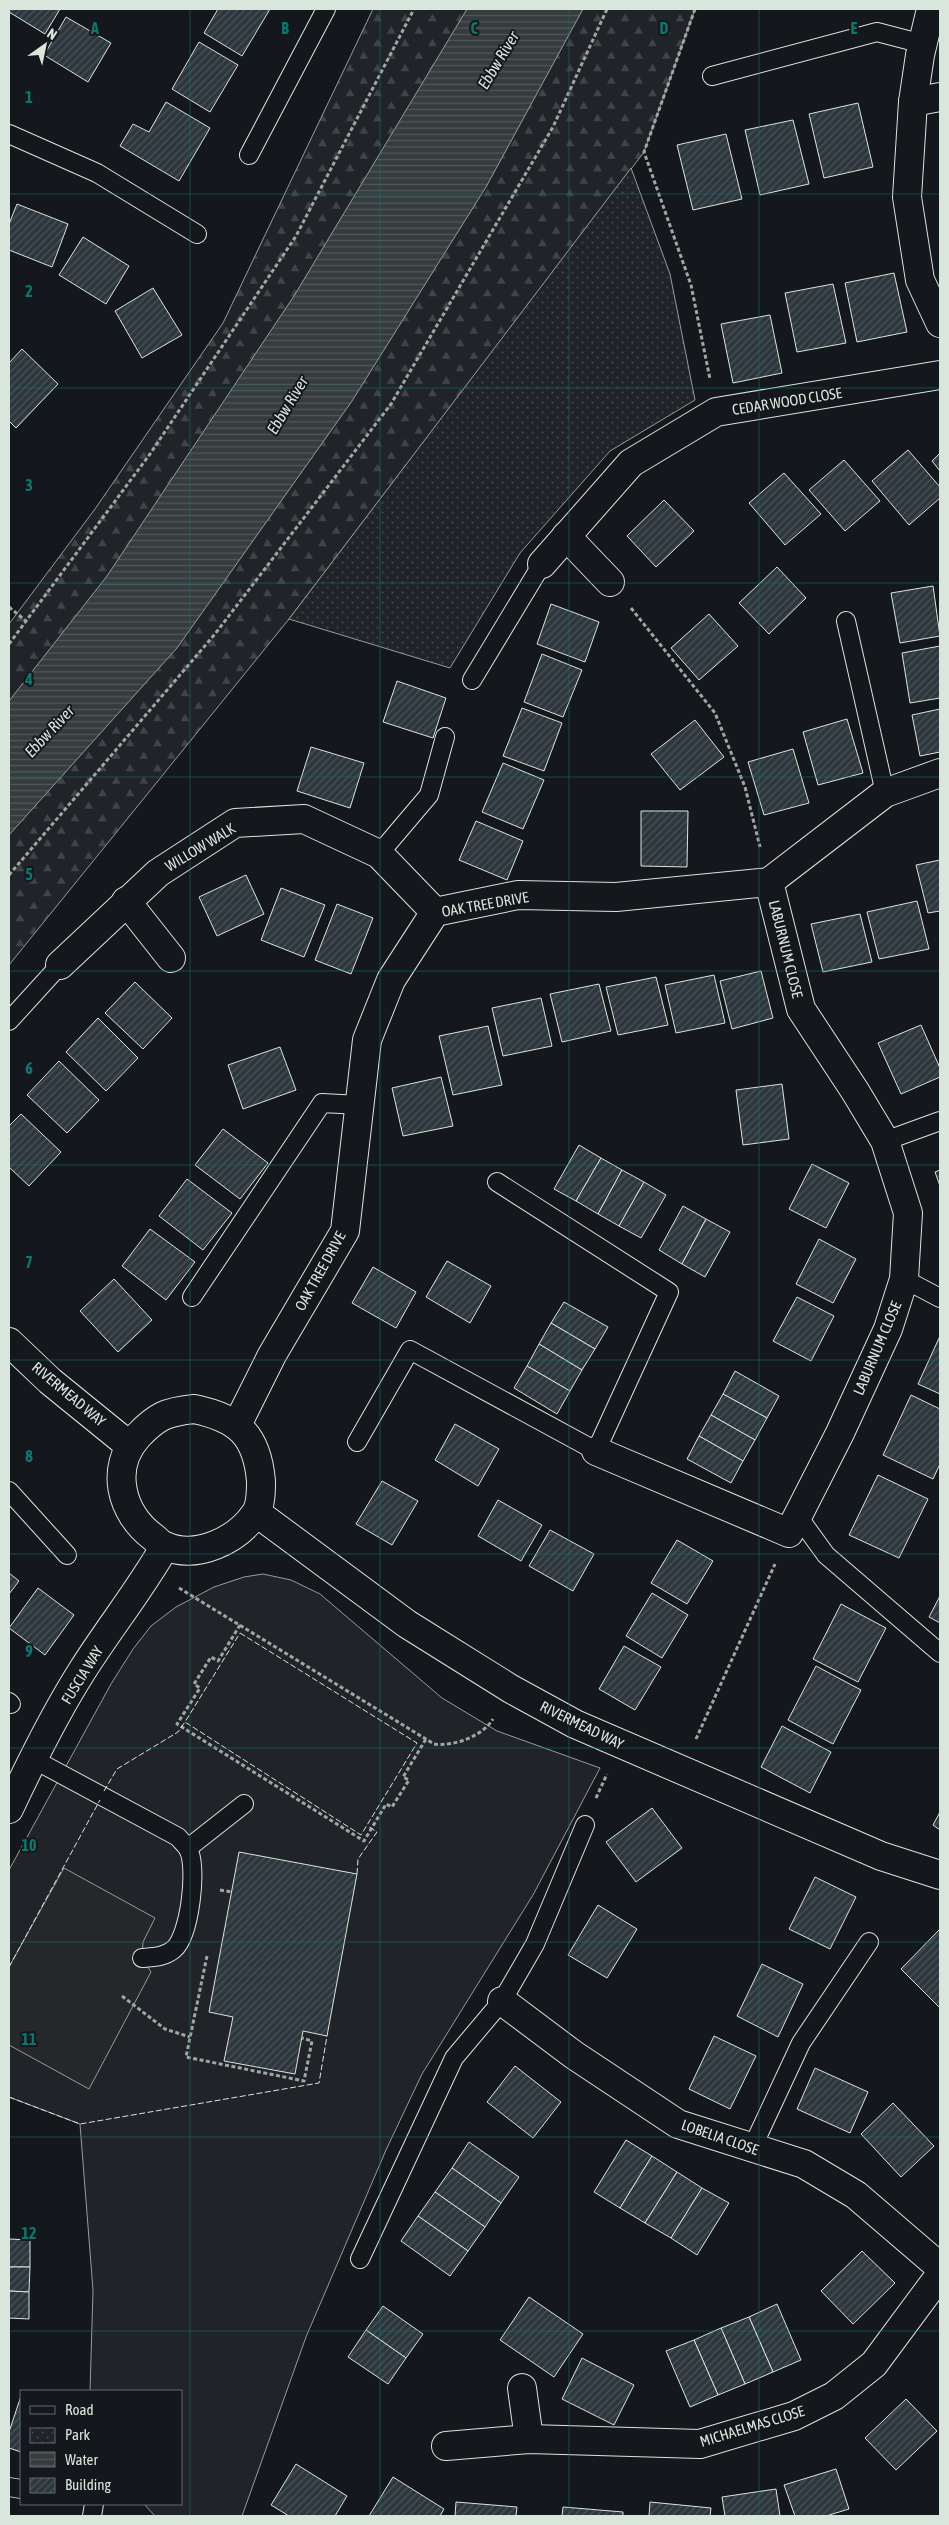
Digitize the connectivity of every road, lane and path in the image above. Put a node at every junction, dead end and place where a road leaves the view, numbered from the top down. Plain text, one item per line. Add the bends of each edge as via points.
1 (326, 9) edge
2 (414, 9) edge
3 (607, 9) edge
4 (695, 9) edge
5 (931, 9) edge
6 (923, 44) junction
7 (712, 76) dead end
8 (940, 96) edge
9 (913, 102) junction
10 (9, 134) edge
11 (249, 155) dead end
12 (197, 234) dead end
13 (940, 323) edge
14 (940, 375) edge
15 (716, 412) junction
16 (566, 536) junction
17 (542, 564) joint
18 (610, 582) joint
19 (9, 607) edge
20 (26, 621) junction
21 (846, 621) dead end
22 (9, 644) edge
23 (472, 680) dead end
24 (445, 736) dead end
25 (940, 774) edge
26 (885, 793) junction
27 (379, 854) junction
28 (9, 874) edge
29 (768, 882) junction
30 (126, 901) junction
31 (435, 912) junction
32 (171, 958) dead end
33 (60, 965) joint
34 (9, 1021) edge
35 (360, 1105) junction
36 (940, 1121) edge
37 (885, 1141) junction
38 (497, 1182) dead end
39 (904, 1279) junction
40 (192, 1297) dead end
41 (940, 1298) edge
42 (9, 1342) edge
43 (237, 1425) junction
44 (357, 1442) dead end
45 (130, 1446) junction
46 (596, 1452) junction
47 (9, 1491) edge
48 (257, 1513) junction
49 (793, 1524) junction
50 (165, 1546) junction
51 (67, 1554) dead end
52 (151, 1571) junction
53 (240, 1625) junction
54 (940, 1653) edge
55 (511, 1689) junction
56 (426, 1739) junction
57 (620, 1744) junction
58 (33, 1759) junction
59 (682, 1771) junction
60 (244, 1804) dead end
61 (9, 1809) edge
62 (585, 1825) joint
63 (188, 1848) junction
64 (940, 1874) edge
65 (221, 1890) dead end
66 (219, 1899) dead end
67 (869, 1942) dead end
68 (207, 1954) dead end
69 (142, 1958) dead end
70 (122, 1996) dead end
71 (502, 2001) junction
72 (190, 2037) junction
73 (302, 2038) dead end
74 (752, 2148) junction
75 (360, 2259) dead end
76 (940, 2267) edge
77 (940, 2275) edge
78 (522, 2388) dead end
79 (529, 2439) junction
80 (446, 2446) dead end

1 - 11 lane
2 - 20 path via 296,236 150,454
3 - 28 path via 553,127 391,404 215,634
4 - 15 path via 644,152 691,285
5 - 6 street
6 - 7 lane via 877,32
6 - 9 street
8 - 9 street
9 - 13 street via 907,197 920,280
10 - 12 lane via 97,173
14 - 15 street, CEDAR WOOD CLOSE
15 - 16 street, CEDAR WOOD CLOSE via 631,463
16 - 17 street, CEDAR WOOD CLOSE
16 - 18 street
17 - 23 lane
18 - 29 path via 715,713 745,787
19 - 20 path
20 - 22 path
21 - 26 lane
24 - 27 lane via 429,795
25 - 26 street
26 - 29 street
27 - 30 street, WILLOW WALK via 304,819 235,823 158,873
27 - 31 street, WILLOW WALK
29 - 31 street, OAK TREE DRIVE via 616,897 518,896
29 - 37 street, LABURNUM CLOSE via 801,1009
30 - 32 street
30 - 33 street, WILLOW WALK
31 - 35 street, OAK TREE DRIVE via 391,980 367,1040
33 - 34 lane
35 - 40 lane via 322,1103
35 - 43 street, OAK TREE DRIVE via 345,1231 272,1355
36 - 37 lane
37 - 39 street, LABURNUM CLOSE via 908,1213
38 - 46 lane via 669,1292
39 - 41 lane
39 - 49 street, LABURNUM CLOSE via 888,1329
42 - 45 street, RIVERMEAD WAY via 50,1381
43 - 45 street via 218,1414 194,1409 177,1411 154,1420
43 - 48 street via 259,1459 262,1491
44 - 46 lane via 410,1350
45 - 50 street via 122,1466 122,1491 127,1508 141,1528
46 - 49 street
47 - 51 lane
48 - 50 street via 222,1543 198,1550
48 - 55 street, RIVERMEAD WAY via 407,1624
49 - 54 lane
49 - 59 path
50 - 52 street, FUSCIA WAY
52 - 53 path
52 - 58 street, FUSCIA WAY via 82,1671
53 - 56 path
53 - 56 path via 218,1661 211,1657 194,1684 200,1688 178,1724 364,1841 386,1804 392,1807 408,1780 403,1777
55 - 56 path via 489,1726 447,1746
55 - 57 street, RIVERMEAD WAY
57 - 59 street, RIVERMEAD WAY
57 - 62 path
58 - 61 street, FUSCIA WAY
58 - 63 lane via 178,1838
59 - 64 street, RIVERMEAD WAY via 882,1856
60 - 63 lane
62 - 71 lane via 535,1944
63 - 69 lane via 192,1875 185,1932 176,1948 164,1956
65 - 66 path
67 - 74 lane via 801,2043
68 - 72 path
70 - 72 path via 165,2028
71 - 74 street, LOBELIA CLOSE via 574,2055 678,2124
71 - 75 lane via 454,2058
72 - 73 path via 186,2057 304,2081 312,2040
74 - 76 street, LOBELIA CLOSE via 804,2164 856,2195
77 - 79 street, MICHAELMAS CLOSE via 874,2364 834,2396 794,2416 700,2444
78 - 79 street
79 - 80 street, MICHAELMAS CLOSE

